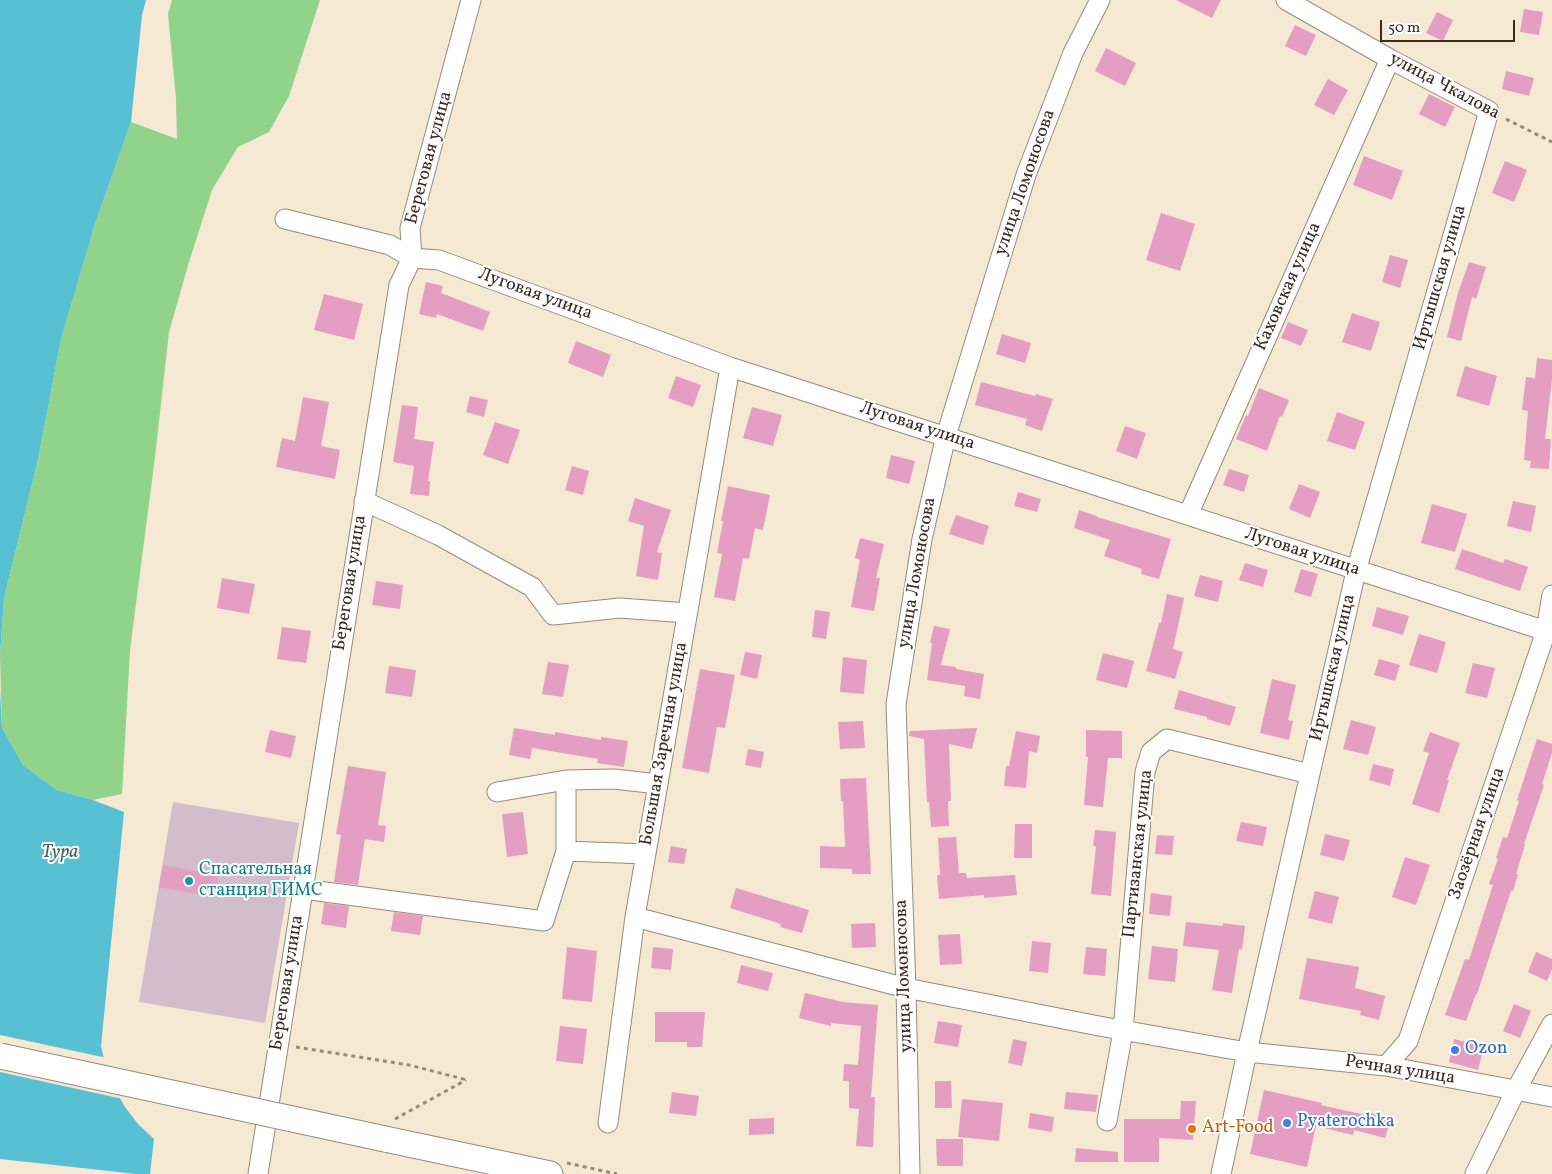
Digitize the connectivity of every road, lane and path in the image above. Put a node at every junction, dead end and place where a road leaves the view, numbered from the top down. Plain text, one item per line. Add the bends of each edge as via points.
1 (471, 0) edge
2 (1100, 0) edge
3 (1286, 0) edge
4 (1390, 59) junction
5 (1489, 111) junction
6 (1552, 142) edge
7 (285, 219) dead end
8 (412, 258) junction
9 (730, 367) junction
10 (946, 436) junction
11 (364, 501) junction
12 (1188, 515) junction
13 (1356, 571) junction
14 (1552, 595) edge
15 (687, 613) junction
16 (1549, 632) edge
17 (1310, 774) junction
18 (566, 780) junction
19 (658, 784) junction
20 (497, 792) dead end
21 (566, 851) junction
22 (646, 854) junction
23 (303, 889) junction
24 (635, 917) junction
25 (906, 988) junction
26 (1552, 1024) edge
27 (1123, 1030) junction
28 (278, 1044) junction
29 (1247, 1052) junction
30 (0, 1056) edge
31 (1386, 1066) junction
32 (1516, 1090) junction
33 (1552, 1098) edge
34 (1106, 1121) dead end
35 (608, 1123) dead end
36 (386, 1131) junction
37 (258, 1174) edge
38 (550, 1174) edge
39 (910, 1174) edge
40 (1221, 1174) edge
41 (1475, 1174) edge

1 - 8 street, Береговая улица via 410,228
2 - 10 street, улица Ломоносова via 1073,52 1026,175
3 - 4 street, улица Чкалова
4 - 5 street, улица Чкалова
4 - 12 street, Каховская улица
5 - 6 path, улица Чкалова
5 - 13 street, Иртышская улица
7 - 8 street, Луговая улица via 390,245
8 - 9 street, Луговая улица via 439,260
8 - 11 street, Береговая улица via 399,285
9 - 10 street, Луговая улица
9 - 15 street, Большая Заречная улица
10 - 12 street, Луговая улица
10 - 25 street, улица Ломоносова via 922,539 896,704
11 - 15 street via 438,534 532,587 553,615 620,608
11 - 23 street, Береговая улица
12 - 13 street, Луговая улица
13 - 16 street, Луговая улица
13 - 17 street, Иртышская улица
14 - 16 street, Заозёрная улица
15 - 19 street, Большая Заречная улица
16 - 31 street, Заозёрная улица via 1408,1041
17 - 27 street, Партизанская улица via 1168,739 1151,752 1145,772
17 - 29 street, Иртышская улица
18 - 19 street via 614,779
18 - 20 street
18 - 21 street
19 - 22 street, Большая Заречная улица
21 - 22 street
21 - 23 street via 544,921
22 - 24 street, Большая Заречная улица
23 - 28 street, Береговая улица
24 - 25 street, Речная улица
24 - 35 street, Большая Заречная улица
25 - 27 street, Речная улица
25 - 39 street, улица Ломоносова
26 - 32 street
27 - 29 street, Речная улица
27 - 34 street, Партизанская улица
28 - 36 path via 409,1065 468,1080
28 - 37 street, Береговая улица
29 - 31 street, Речная улица
29 - 40 street, Иртышская улица
30 - 36 main road, bridge
31 - 32 street, Речная улица
32 - 33 street, Речная улица
32 - 41 street
36 - 38 main road

